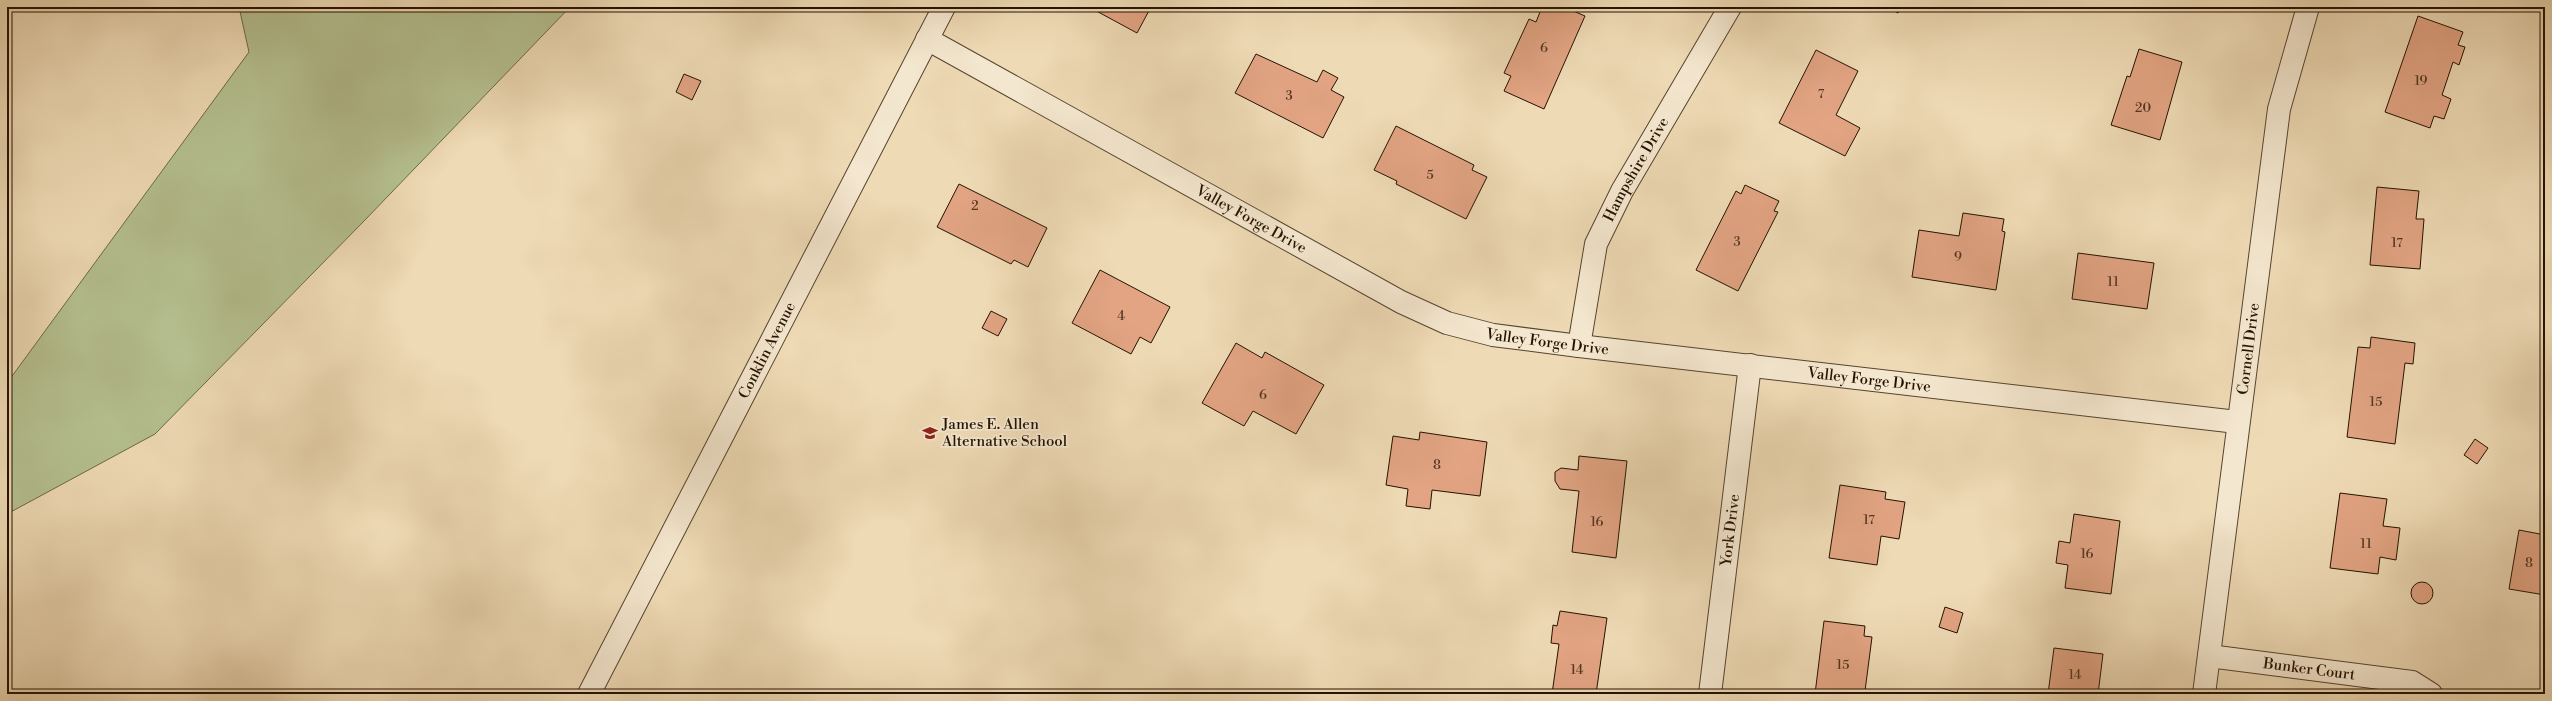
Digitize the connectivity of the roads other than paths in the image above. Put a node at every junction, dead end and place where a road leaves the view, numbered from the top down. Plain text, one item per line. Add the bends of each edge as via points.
1 (944, 7) edge
2 (1730, 7) edge
3 (2308, 7) edge
4 (927, 39) junction
5 (1579, 346) junction
6 (1750, 366) junction
7 (2237, 422) junction
8 (2209, 656) junction
9 (589, 694) edge
10 (1710, 694) edge
11 (2204, 694) edge
12 (2431, 694) edge

1 - 4 street, Conklin Avenue
2 - 5 street, Hampshire Drive via 1622,191 1596,244
3 - 7 street, Cornell Drive via 2279,109
4 - 5 street, Valley Forge Drive via 1400,302 1447,323 1493,335
4 - 9 street, Conklin Avenue
5 - 6 street, Valley Forge Drive
6 - 7 street, Valley Forge Drive
6 - 10 street, York Drive
7 - 8 street, Cornell Drive
8 - 11 street, Cornell Drive
8 - 12 street, Bunker Court via 2412,682

